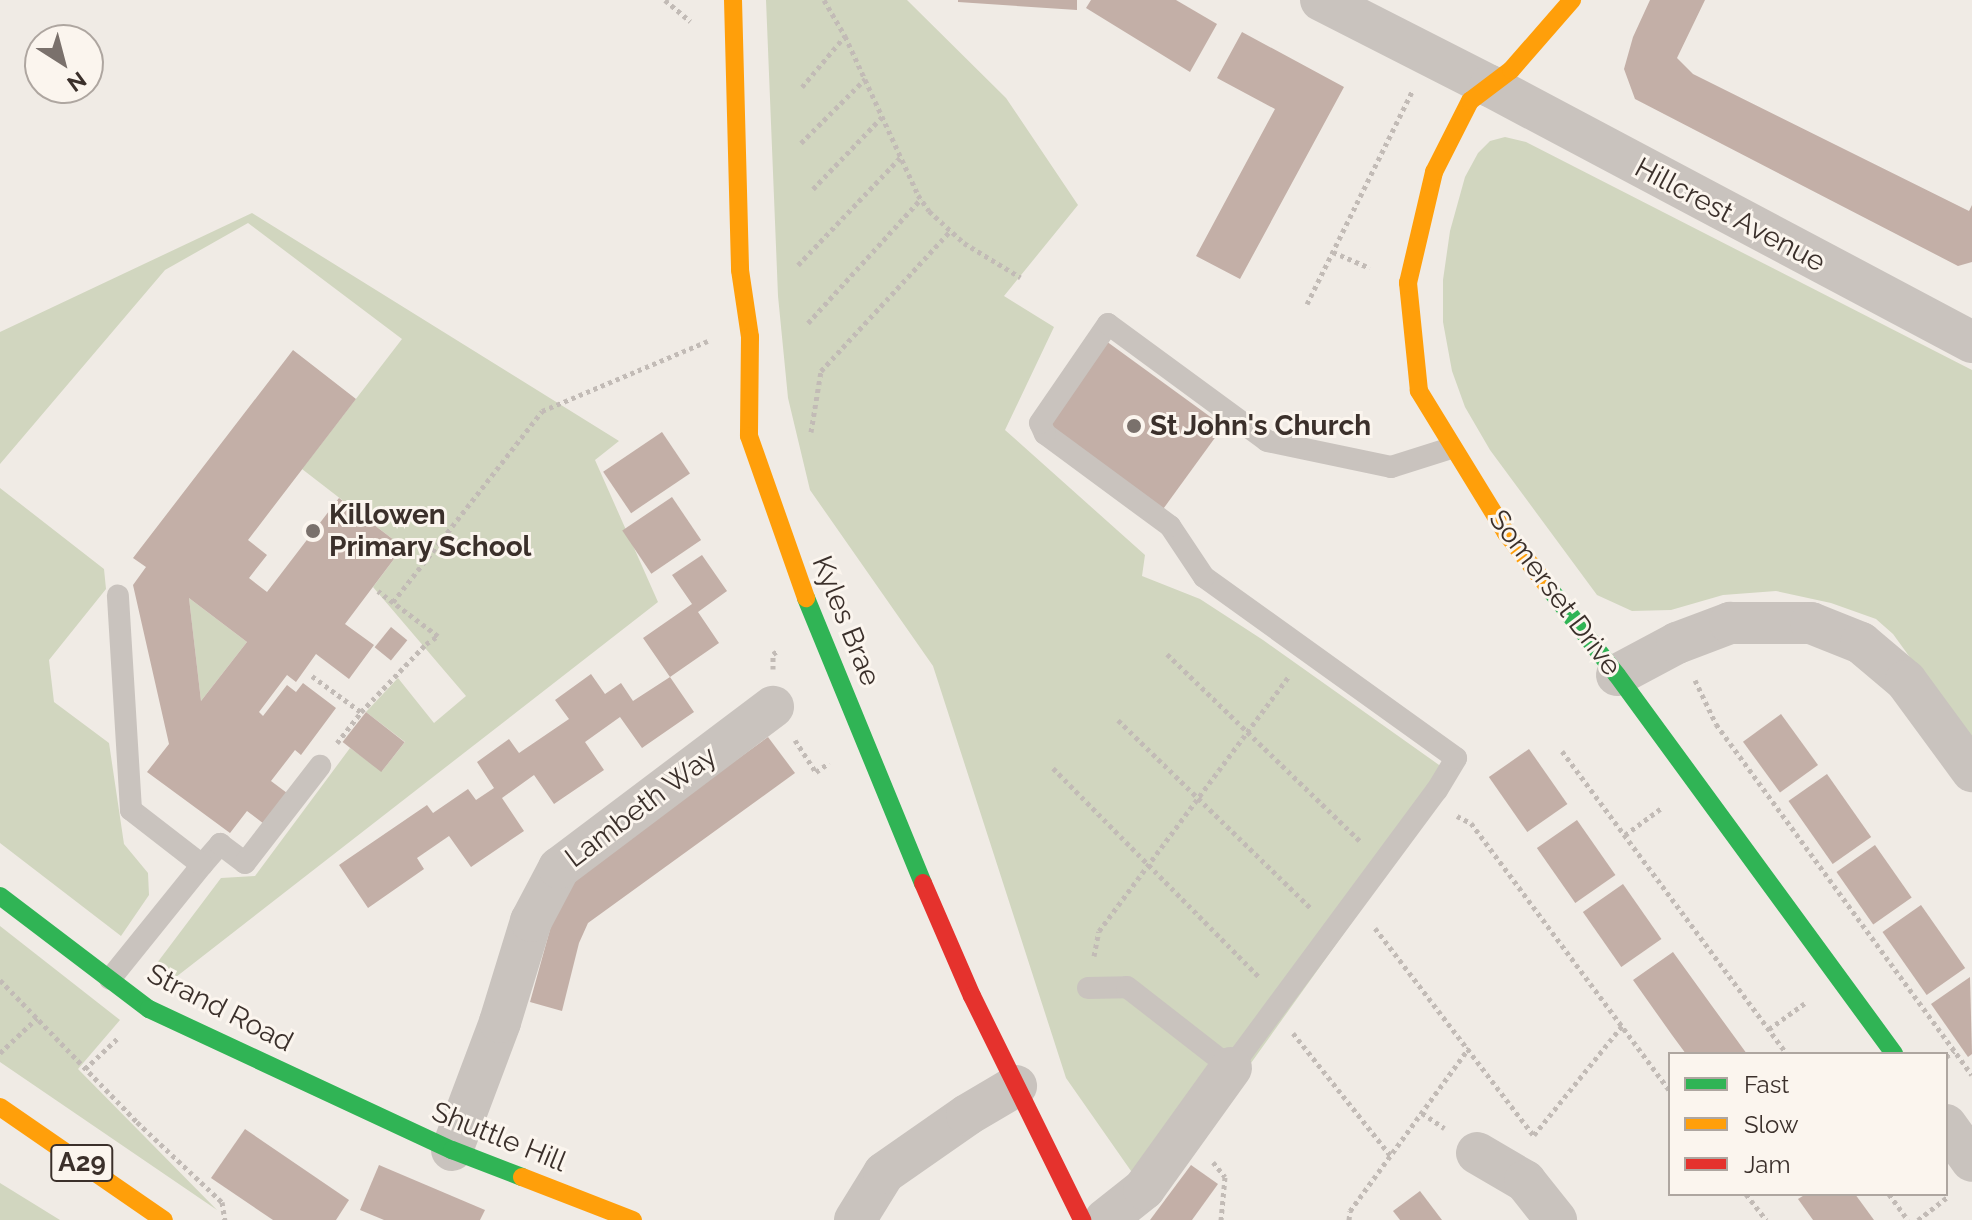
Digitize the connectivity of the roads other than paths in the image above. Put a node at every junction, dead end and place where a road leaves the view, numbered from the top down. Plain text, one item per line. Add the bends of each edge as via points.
1 (733, 0) edge
2 (1321, 0) edge
3 (1572, 0) edge
4 (1490, 86) junction
5 (1972, 342) edge
6 (1451, 448) junction
7 (118, 595) dead end
8 (1617, 675) junction
9 (773, 707) dead end
10 (320, 766) dead end
11 (1972, 771) edge
12 (202, 865) junction
13 (0, 896) edge
14 (110, 979) junction
15 (1088, 988) road end
16 (1893, 1052) edge
17 (1231, 1068) junction
18 (1016, 1086) junction
19 (345, 1101) joint
20 (0, 1107) edge
21 (1948, 1130) edge
22 (452, 1150) junction
23 (1477, 1153) dead end
24 (1967, 1174) edge
25 (164, 1220) edge
26 (633, 1220) edge
27 (855, 1220) edge
28 (1082, 1220) edge
29 (1105, 1220) edge
30 (1556, 1220) edge

1 - 18 street, Kyles Brae via 740,270 750,337 749,436 798,579 901,831
2 - 4 street, Hillcrest Avenue
3 - 4 street, Somerset Drive via 1511,70
4 - 5 street, Hillcrest Avenue
4 - 6 street, Somerset Drive via 1470,101 1434,172 1408,283 1419,391
6 - 8 street, Somerset Drive via 1506,533
6 - 17 lane via 1391,467 1267,441 1108,324 1040,423 1045,434 1170,526 1204,577 1456,758
7 - 12 lane via 131,810
8 - 11 street via 1730,623 1811,623 1861,643 1906,681
8 - 16 street, Somerset Drive
9 - 22 street, Lambeth Way via 559,868 531,921
10 - 12 lane via 245,863 220,844
12 - 14 lane
13 - 14 street, Strand Road
14 - 19 street, Strand Road via 149,1009
15 - 17 lane via 1127,987
17 - 29 street via 1144,1189
18 - 27 street via 884,1173
18 - 28 street, Kyles Brae
19 - 22 street, Shuttle Hill
20 - 25 street, A29
21 - 24 street
22 - 26 street, Shuttle Hill
23 - 30 street via 1525,1181

